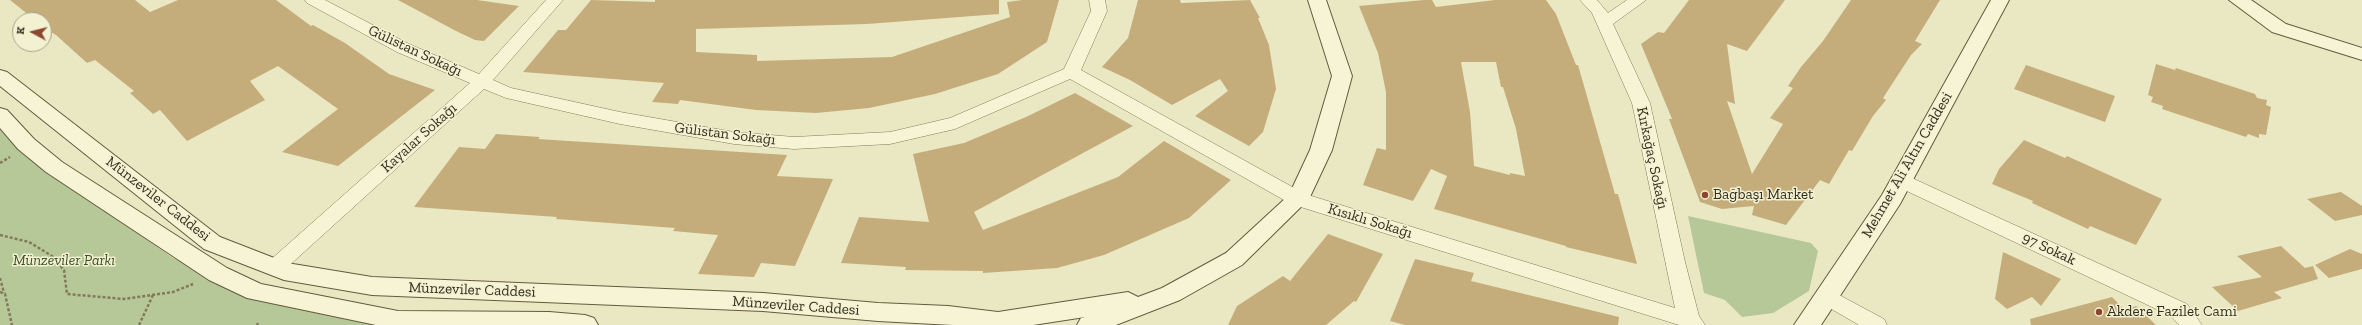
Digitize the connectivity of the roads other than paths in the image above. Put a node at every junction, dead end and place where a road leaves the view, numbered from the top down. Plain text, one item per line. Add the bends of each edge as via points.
1 (314, 0) edge
2 (555, 0) edge
3 (1097, 0) edge
4 (1317, 0) edge
5 (1588, 0) edge
6 (1638, 0) edge
7 (2000, 0) edge
8 (2238, 0) edge
9 (1604, 23) junction
10 (2362, 54) edge
11 (1071, 72) junction
12 (0, 76) edge
13 (482, 82) junction
14 (0, 115) edge
15 (1901, 180) junction
16 (1298, 198) junction
17 (275, 267) junction
18 (1171, 294) junction
19 (1828, 297) junction
20 (1692, 322) edge
21 (1000, 324) edge
22 (1096, 324) edge
23 (586, 325) edge
24 (1807, 325) edge
25 (1876, 325) edge
26 (2191, 325) edge

1 - 13 street, Gülistan Sokağı via 403,48
2 - 13 street, Kayalar Sokağı
3 - 11 street via 1098,11
4 - 16 main road via 1342,76 1321,150
5 - 9 street, Kırkağaç Sokağı via 1599,11
6 - 9 street
7 - 15 main road, Mehmet Ali Altın Caddesi
8 - 10 main road via 2279,28
9 - 20 street, Kırkağaç Sokağı via 1641,103 1675,262
11 - 13 street, Gülistan Sokağı via 955,123 890,138 794,143 734,138 620,118 506,92
11 - 16 street, Kısıklı Sokağı
12 - 17 main road, Münzeviler Caddesi via 212,242
13 - 17 street, Kayalar Sokağı
14 - 23 main road, Münzeviler Caddesi via 26,144 54,167 218,274 256,292 398,320 549,321
15 - 19 main road, Mehmet Ali Altın Caddesi
15 - 26 street, 97 Sokak via 2179,310
16 - 18 main road via 1234,259
16 - 20 street, Kısıklı Sokağı
17 - 21 main road, Münzeviler Caddesi via 284,271 372,286 762,302
18 - 21 main road, Münzeviler Caddesi
18 - 22 main road
19 - 24 main road, Mehmet Ali Altın Caddesi
19 - 25 street

